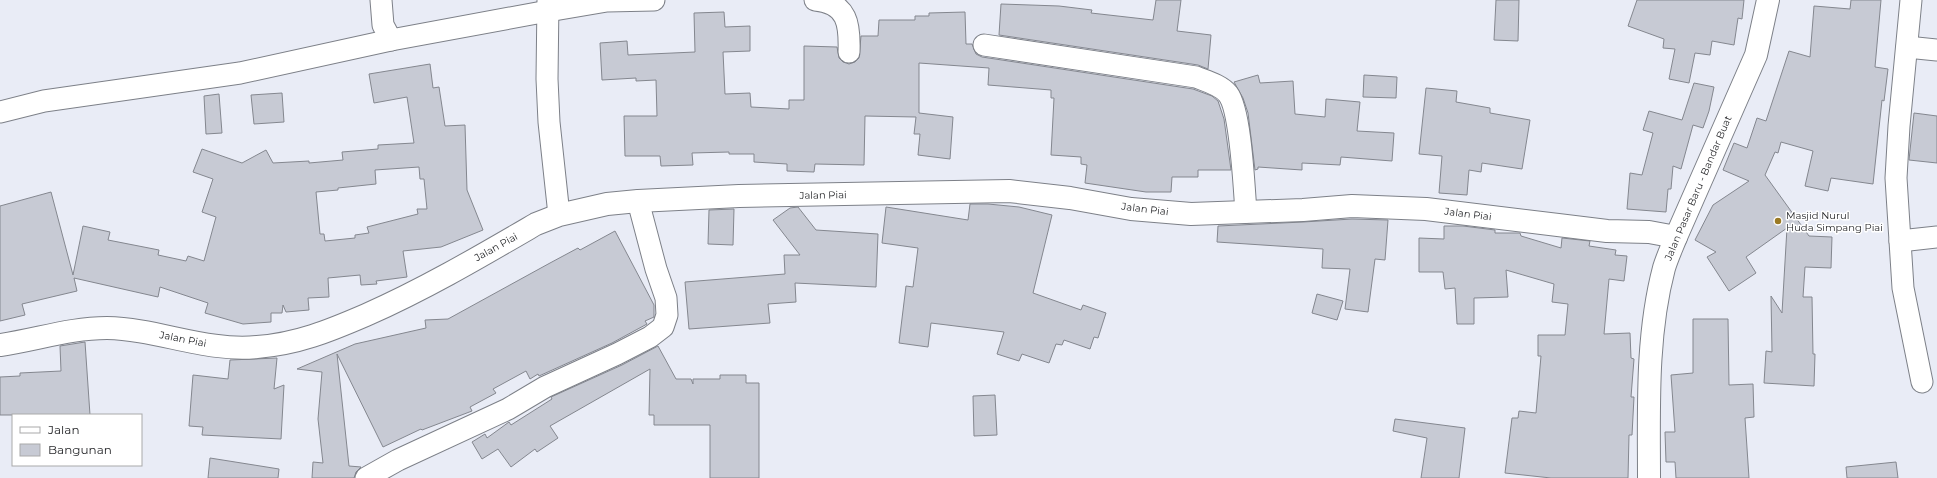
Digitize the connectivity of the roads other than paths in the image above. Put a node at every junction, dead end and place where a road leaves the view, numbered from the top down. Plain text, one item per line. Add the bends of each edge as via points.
1 (381, 0) edge
2 (654, 0) edge
3 (815, 0) edge
4 (1768, 0) edge
5 (1911, 0) edge
6 (548, 5) edge
7 (391, 40) junction
8 (984, 45) dead end
9 (1906, 47) junction
10 (1937, 50) edge
11 (849, 52) dead end
12 (0, 112) edge
13 (638, 201) junction
14 (1246, 212) junction
15 (559, 215) junction
16 (1676, 237) junction
17 (1937, 237) edge
18 (1900, 241) junction
19 (0, 345) edge
20 (1922, 382) dead end
21 (366, 478) edge
22 (1649, 478) edge

1 - 7 street via 383,25
2 - 6 street
3 - 11 street via 833,5 845,14 850,29
4 - 16 street, Jalan Pasar Baru - Bandar Buat via 1756,54
5 - 9 street
6 - 7 street
6 - 15 street via 547,79
7 - 12 street via 240,73 44,101
8 - 14 street via 1196,77 1227,92 1232,100 1239,135
9 - 10 street
9 - 18 street via 1896,178
13 - 14 street, Jalan Piai via 747,196 1009,191 1070,198 1130,209 1191,214
13 - 15 street, Jalan Piai via 607,204
13 - 21 street via 666,298 667,315 663,328 617,354 545,387 508,409 398,460
14 - 16 street, Jalan Piai via 1352,206 1418,208
15 - 19 street, Jalan Piai via 536,224 407,296 299,341 256,348 222,346 107,328 71,331
16 - 22 street, Jalan Pasar Baru - Bandar Buat via 1665,267 1656,306 1649,406
17 - 18 street
18 - 20 street via 1903,288

